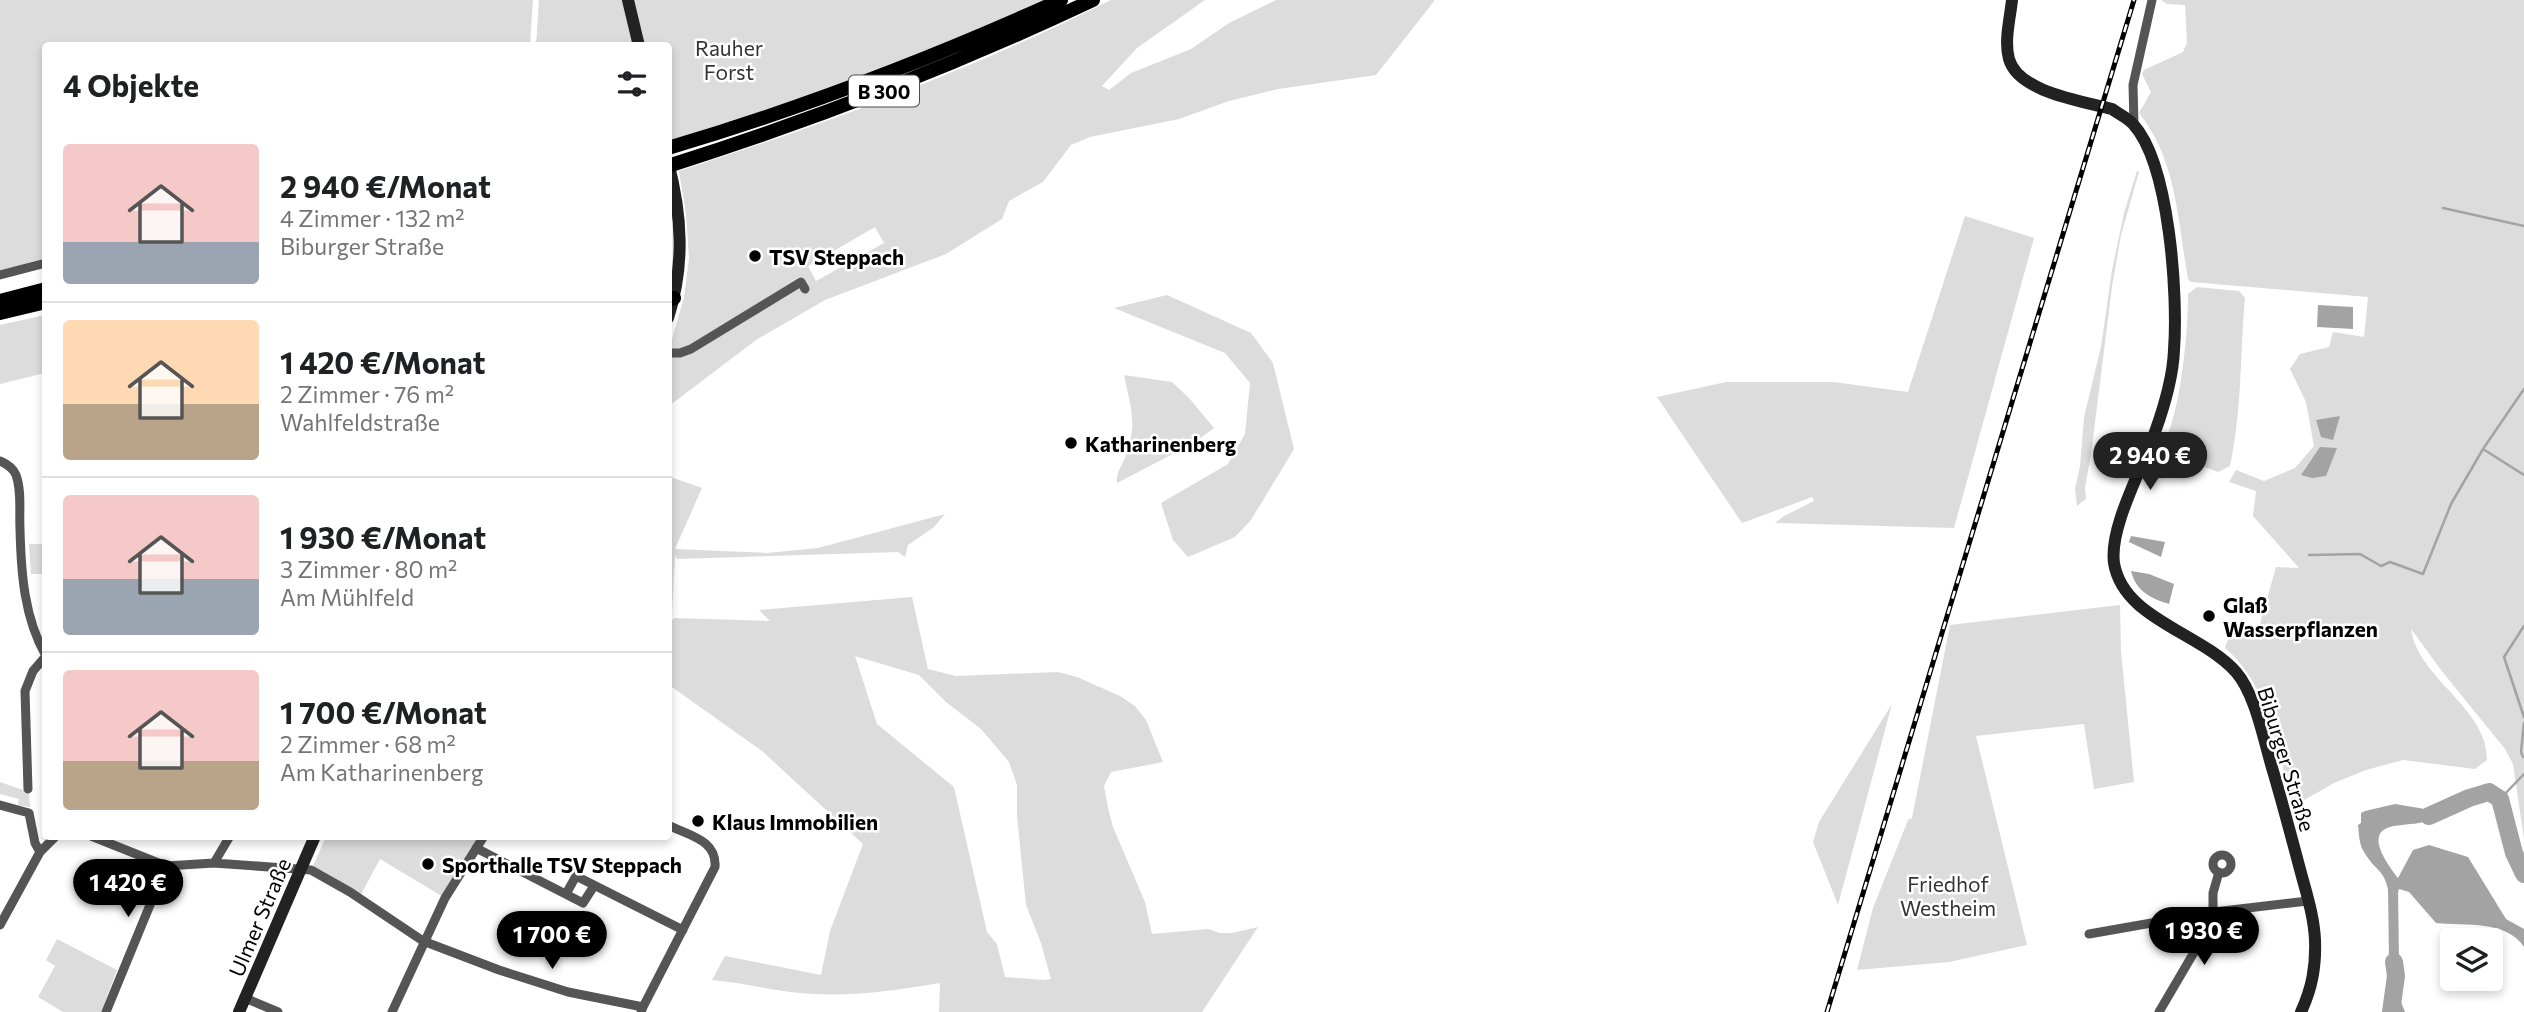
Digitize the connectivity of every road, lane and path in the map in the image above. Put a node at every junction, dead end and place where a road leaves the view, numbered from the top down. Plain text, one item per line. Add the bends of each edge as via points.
1 (628, 0) edge
2 (1061, 0) edge
3 (1093, 0) edge
4 (2012, 0) edge
5 (2152, 0) edge
6 (638, 42) edge
7 (2134, 125) junction
8 (672, 147) edge
9 (672, 163) edge
10 (672, 180) edge
11 (42, 264) edge
12 (0, 275) edge
13 (805, 289) dead end
14 (42, 290) edge
15 (672, 294) edge
16 (0, 301) edge
17 (42, 303) edge
18 (0, 313) edge
19 (672, 353) edge
20 (0, 461) edge
21 (42, 647) edge
22 (42, 661) edge
23 (28, 789) dead end
24 (0, 805) edge
25 (672, 827) edge
26 (52, 840) edge
27 (101, 840) edge
28 (228, 840) edge
29 (313, 840) edge
30 (482, 840) edge
31 (477, 848) junction
32 (40, 852) junction
33 (214, 863) junction
34 (166, 866) junction
35 (300, 870) junction
36 (2219, 872) dead end
37 (594, 886) junction
38 (566, 894) junction
39 (2308, 901) junction
40 (2214, 912) junction
41 (0, 925) edge
42 (683, 930) junction
43 (2089, 933) dead end
44 (424, 941) junction
45 (245, 998) junction
46 (642, 1009) edge
47 (106, 1012) edge
48 (239, 1012) edge
49 (278, 1012) edge
50 (392, 1012) edge
51 (2159, 1012) edge
52 (2301, 1012) edge

1 - 6 street
2 - 8 main road, B 300 via 870,81
3 - 9 main road, B 300 via 885,90
4 - 7 street, Biburger Straße via 2008,50 2018,75 2031,85 2112,109
5 - 7 street via 2133,85
7 - 39 street, Biburger Straße via 2154,165 2172,247 2174,352 2155,432 2116,533 2115,566 2130,598 2221,657 2238,675 2261,731
10 - 15 street via 681,247
11 - 12 street
13 - 19 street via 801,282 691,349
14 - 16 main road
17 - 18 main road
20 - 21 street via 13,470 19,487 21,566 31,621
22 - 23 street via 25,691
24 - 32 street via 29,813
25 - 42 street via 712,847 716,856 715,867
26 - 32 street
27 - 34 street
28 - 33 street
29 - 35 street, Ulmer Straße
30 - 31 street
31 - 38 street
31 - 44 street
32 - 41 street
33 - 34 street
33 - 35 street
34 - 47 street
35 - 44 street via 311,870 350,892
35 - 45 street, Ulmer Straße
36 - 40 street
37 - 38 street via 583,903
37 - 38 street via 576,876
37 - 42 street
39 - 40 street
39 - 52 street, Biburger Straße via 2315,961
40 - 43 street
40 - 51 street
42 - 46 street
44 - 46 street via 499,971
44 - 50 street
45 - 48 street, Ulmer Straße
45 - 49 street

